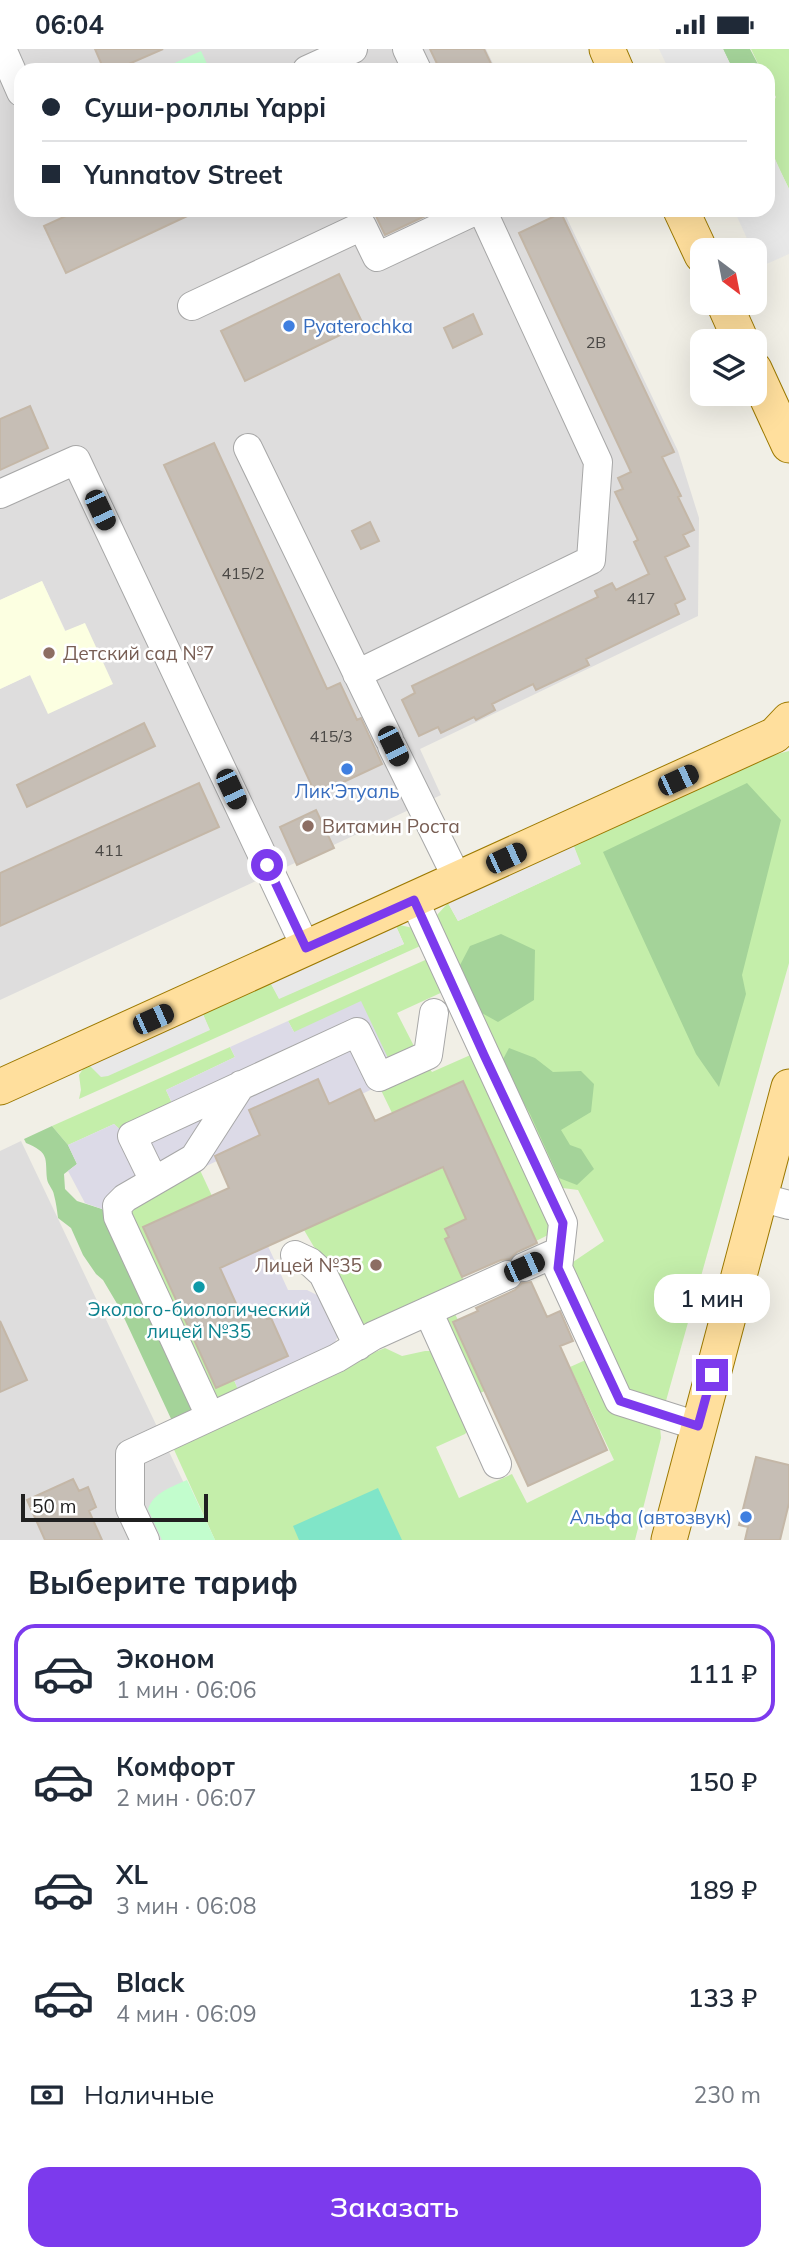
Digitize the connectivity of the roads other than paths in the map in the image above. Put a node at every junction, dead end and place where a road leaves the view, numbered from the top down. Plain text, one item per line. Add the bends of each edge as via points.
1 (2, 49) edge
2 (353, 49) edge
3 (322, 63) edge
4 (14, 76) edge
5 (465, 217) edge
6 (483, 217) edge
7 (684, 217) edge
8 (694, 238) edge
9 (192, 306) dead end
10 (767, 397) edge
11 (789, 445) edge
12 (247, 448) dead end
13 (0, 494) edge
14 (357, 674) junction
15 (785, 730) edge
16 (458, 880) junction
17 (414, 900) junction
18 (306, 948) junction
19 (434, 1013) dead end
20 (242, 1085) junction
21 (0, 1087) edge
22 (789, 1087) edge
23 (154, 1181) junction
24 (774, 1201) edge
25 (560, 1251) junction
26 (295, 1255) dead end
27 (428, 1311) junction
28 (358, 1346) junction
29 (210, 1416) junction
30 (698, 1426) junction
31 (497, 1464) dead end
32 (145, 1540) edge
33 (669, 1540) edge

1 - 4 lane
2 - 3 lane
5 - 9 lane via 377,257 362,226
6 - 14 lane via 598,462 591,560
7 - 8 main road
10 - 11 main road
12 - 14 lane
13 - 18 lane via 76,460
14 - 16 lane
15 - 16 main road
16 - 17 main road
17 - 18 main road
17 - 25 lane via 563,1223
18 - 21 main road
19 - 20 lane via 428,1055 379,1077 357,1032
20 - 23 lane via 194,1158
20 - 23 lane via 132,1136
22 - 24 main road
23 - 29 lane via 117,1206 118,1217
24 - 30 main road
25 - 27 lane
25 - 30 lane via 558,1268 620,1401
26 - 28 lane via 323,1274
27 - 28 lane
27 - 31 lane
28 - 29 lane
29 - 32 lane via 130,1454 130,1508
30 - 33 main road

